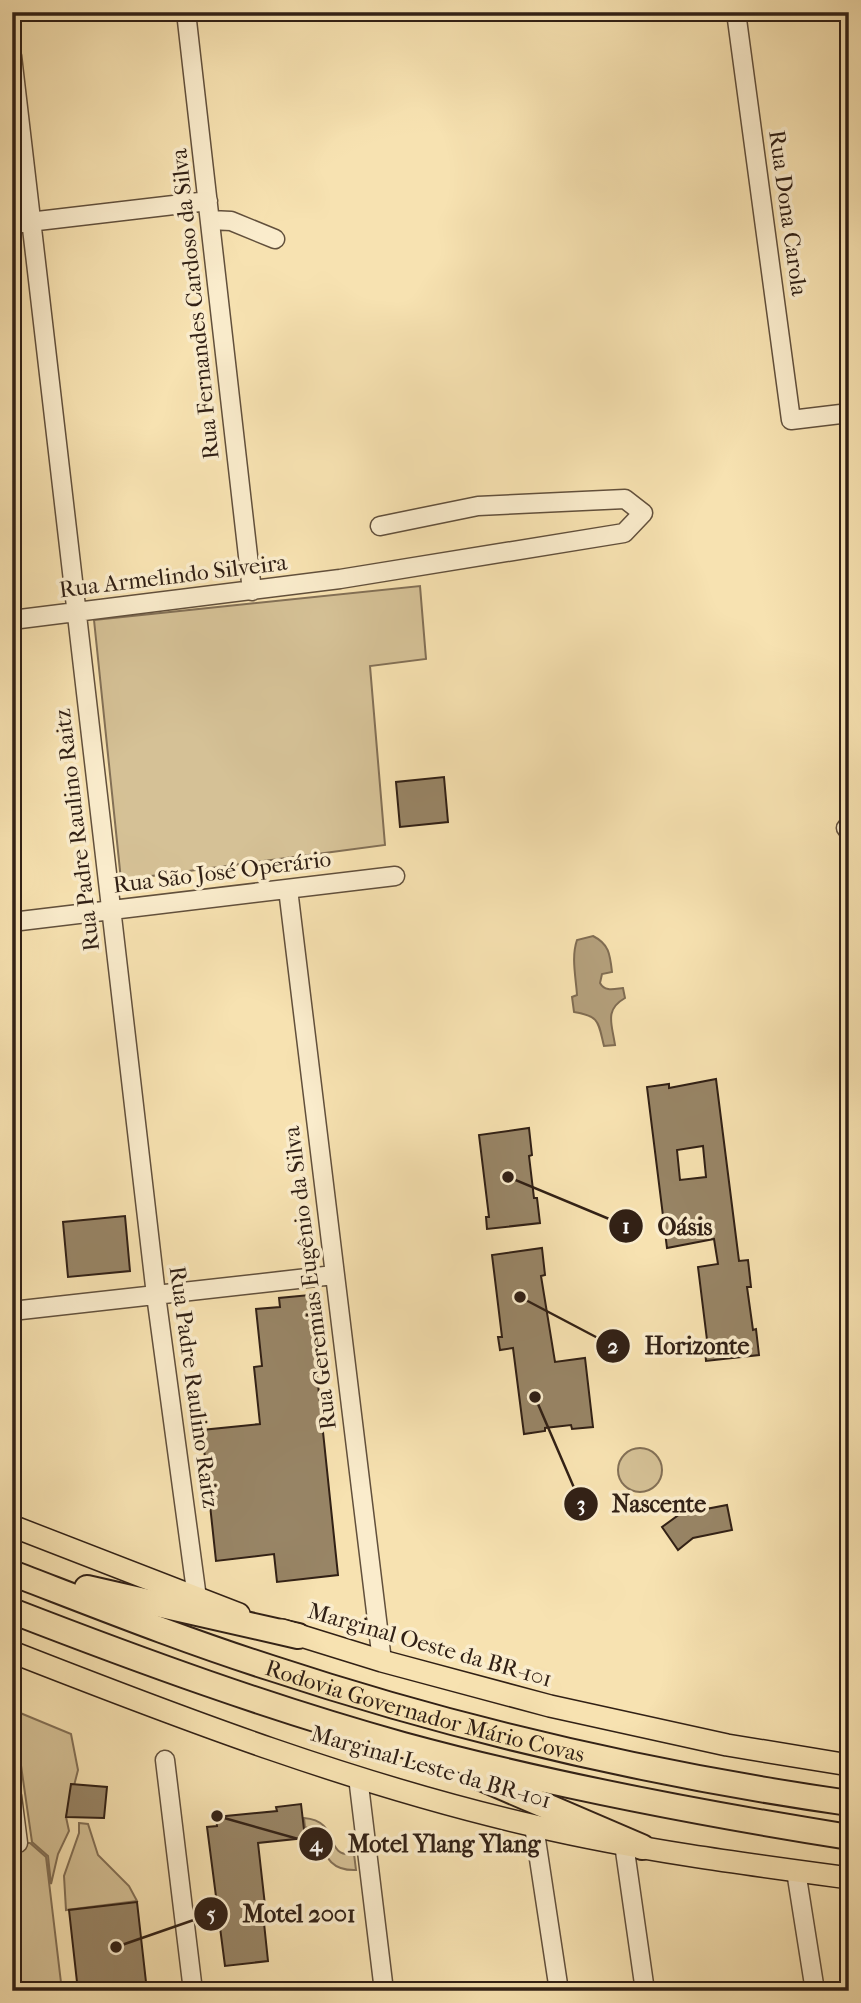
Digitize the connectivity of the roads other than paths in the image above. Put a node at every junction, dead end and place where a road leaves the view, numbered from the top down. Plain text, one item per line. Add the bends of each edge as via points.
1 (186, 12) edge
2 (736, 12) edge
3 (12, 56) edge
4 (208, 201) junction
5 (210, 220) junction
6 (32, 222) junction
7 (12, 224) edge
8 (275, 239) dead end
9 (849, 413) edge
10 (380, 526) dead end
11 (252, 591) junction
12 (77, 612) junction
13 (12, 620) edge
14 (395, 876) dead end
15 (288, 889) junction
16 (111, 910) junction
17 (12, 922) edge
18 (334, 1275) junction
19 (156, 1295) junction
20 (12, 1311) edge
21 (12, 1526) edge
22 (12, 1572) edge
23 (197, 1598) junction
24 (12, 1611) edge
25 (298, 1636) junction
26 (12, 1652) edge
27 (382, 1661) junction
28 (403, 1745) junction
29 (165, 1760) dead end
30 (849, 1765) edge
31 (358, 1777) junction
32 (12, 1796) edge
33 (849, 1803) edge
34 (534, 1826) junction
35 (849, 1837) edge
36 (18, 1843) dead end
37 (633, 1846) junction
38 (796, 1871) junction
39 (849, 1878) edge
40 (193, 1991) edge
41 (384, 1991) edge
42 (559, 1991) edge
43 (645, 1991) edge
44 (816, 1991) edge

1 - 4 street, Rua Fernandes Cardoso da Silva
2 - 9 street, Rua Dona Carola via 791,421
3 - 6 street, Rua Padre Raulino Raitz
4 - 5 street, Rua Fernandes Cardoso da Silva
4 - 6 street
5 - 8 street via 231,222
5 - 11 street, Rua Fernandes Cardoso da Silva
6 - 7 street
6 - 12 street, Rua Padre Raulino Raitz
10 - 11 street, Rua Armelindo Silveira via 478,506 558,502 625,499 643,513 624,533
11 - 12 street, Rua Armelindo Silveira
12 - 13 street, Rua Armelindo Silveira
12 - 16 street, Rua Padre Raulino Raitz
14 - 15 street, Rua São José Operário
15 - 16 street, Rua São José Operário
15 - 18 street, Rua Geremias Eugênio da Silva
16 - 17 street, Rua São José Operário
16 - 19 street, Rua Padre Raulino Raitz
18 - 19 street
18 - 27 street, Rua Geremias Eugênio da Silva
19 - 20 street
19 - 23 street, Rua Padre Raulino Raitz
21 - 23 main road, Marginal Oeste da BR-101
22 - 25 highway
22 - 33 highway, Rodovia Governador Mário Covas via 204,1646 421,1713 673,1774
23 - 25 main road, Marginal Oeste da BR-101
24 - 28 highway, Rodovia Governador Mário Covas via 204,1682
25 - 27 main road, Marginal Oeste da BR-101
26 - 31 main road, Marginal Leste da BR-101 via 189,1721
27 - 30 main road, Marginal Oeste da BR-101 via 677,1735
28 - 35 highway, Rodovia Governador Mário Covas via 622,1797
28 - 37 highway
29 - 40 street
31 - 34 main road, Marginal Leste da BR-101
31 - 41 street
32 - 36 street
34 - 37 main road, Marginal Leste da BR-101
34 - 42 street
37 - 38 main road, Marginal Leste da BR-101
37 - 43 street
38 - 39 main road, Marginal Leste da BR-101
38 - 44 street

